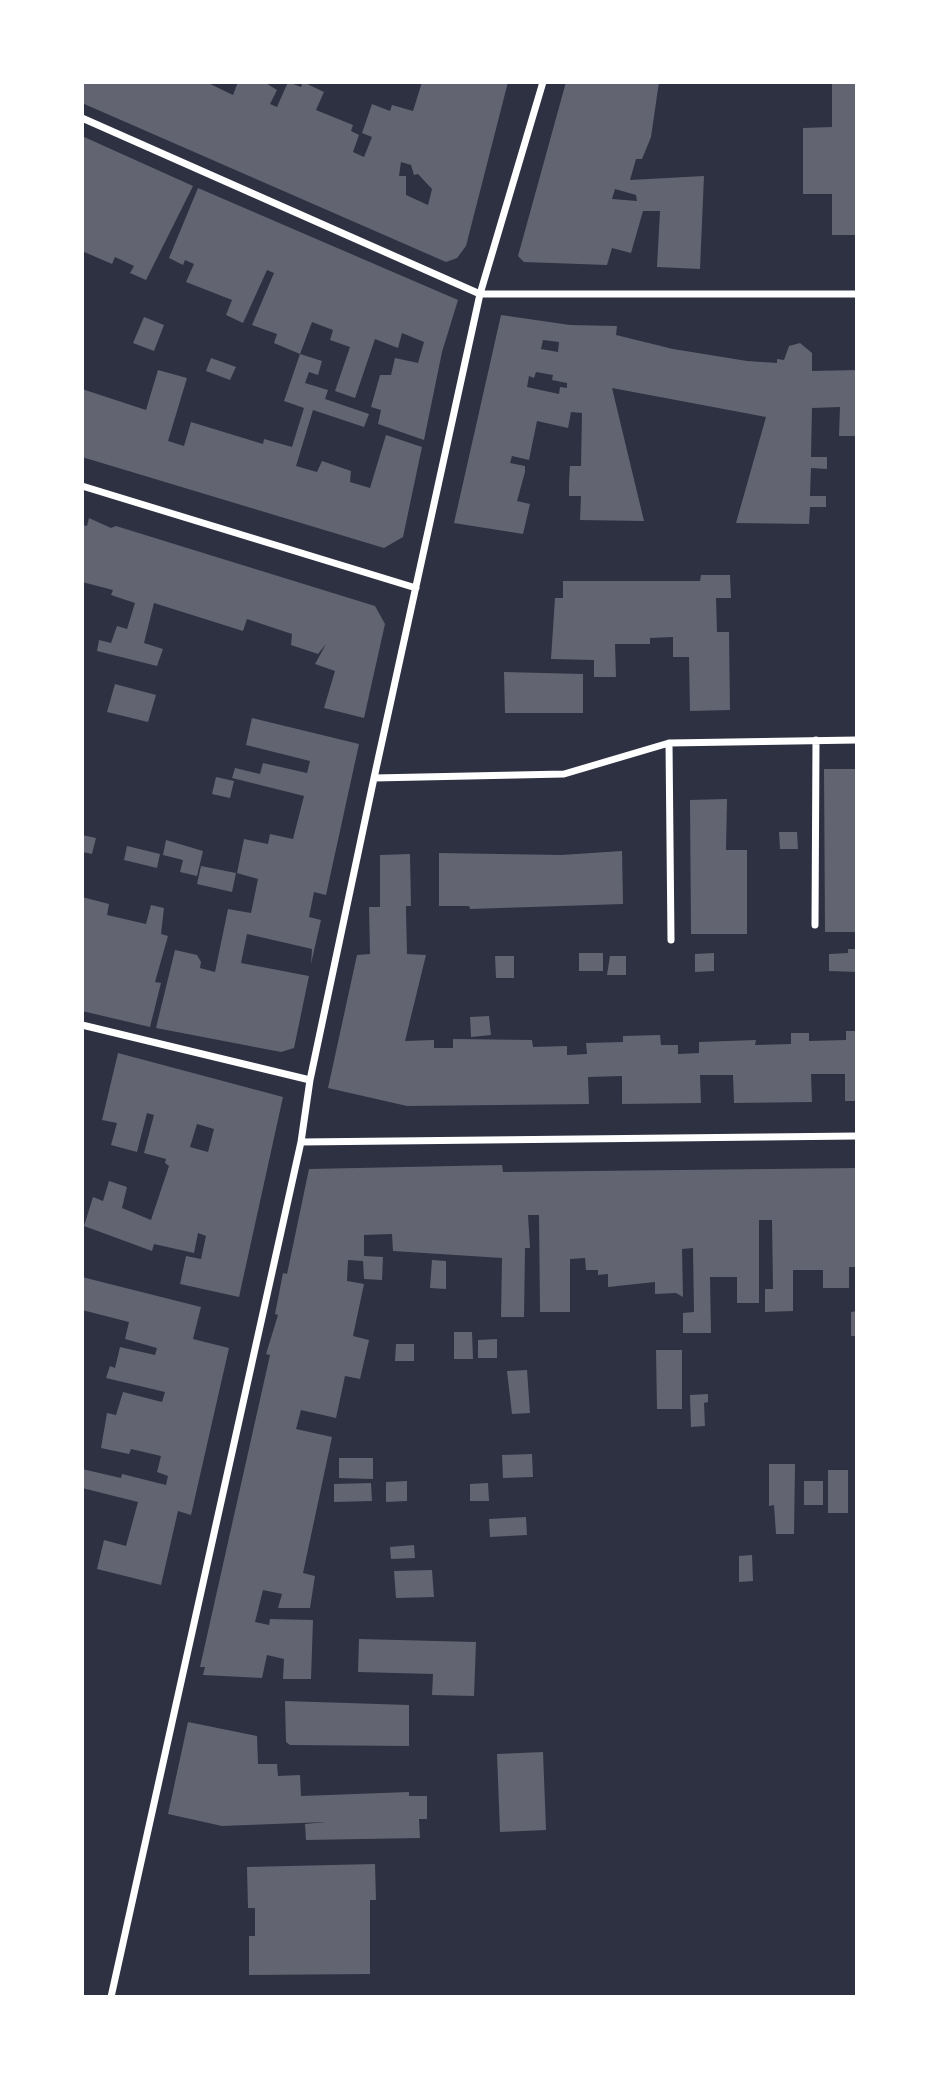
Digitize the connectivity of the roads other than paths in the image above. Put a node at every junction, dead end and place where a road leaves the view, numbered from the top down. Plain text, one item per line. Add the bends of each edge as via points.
1 (544, 82) edge
2 (82, 118) edge
3 (480, 293) junction
4 (857, 294) edge
5 (82, 486) edge
6 (416, 589) junction
7 (816, 740) junction
8 (857, 740) edge
9 (669, 743) junction
10 (374, 778) junction
11 (815, 925) dead end
12 (671, 940) dead end
13 (82, 1025) edge
14 (310, 1080) junction
15 (857, 1136) edge
16 (301, 1142) junction
17 (111, 1997) edge

1 - 3 street
2 - 3 street
3 - 4 street
3 - 6 street
5 - 6 street
6 - 10 street
7 - 8 street
7 - 9 street
7 - 11 street
9 - 10 street via 564,774
9 - 12 street
10 - 14 street
13 - 14 street
14 - 16 street
15 - 16 street
16 - 17 street

